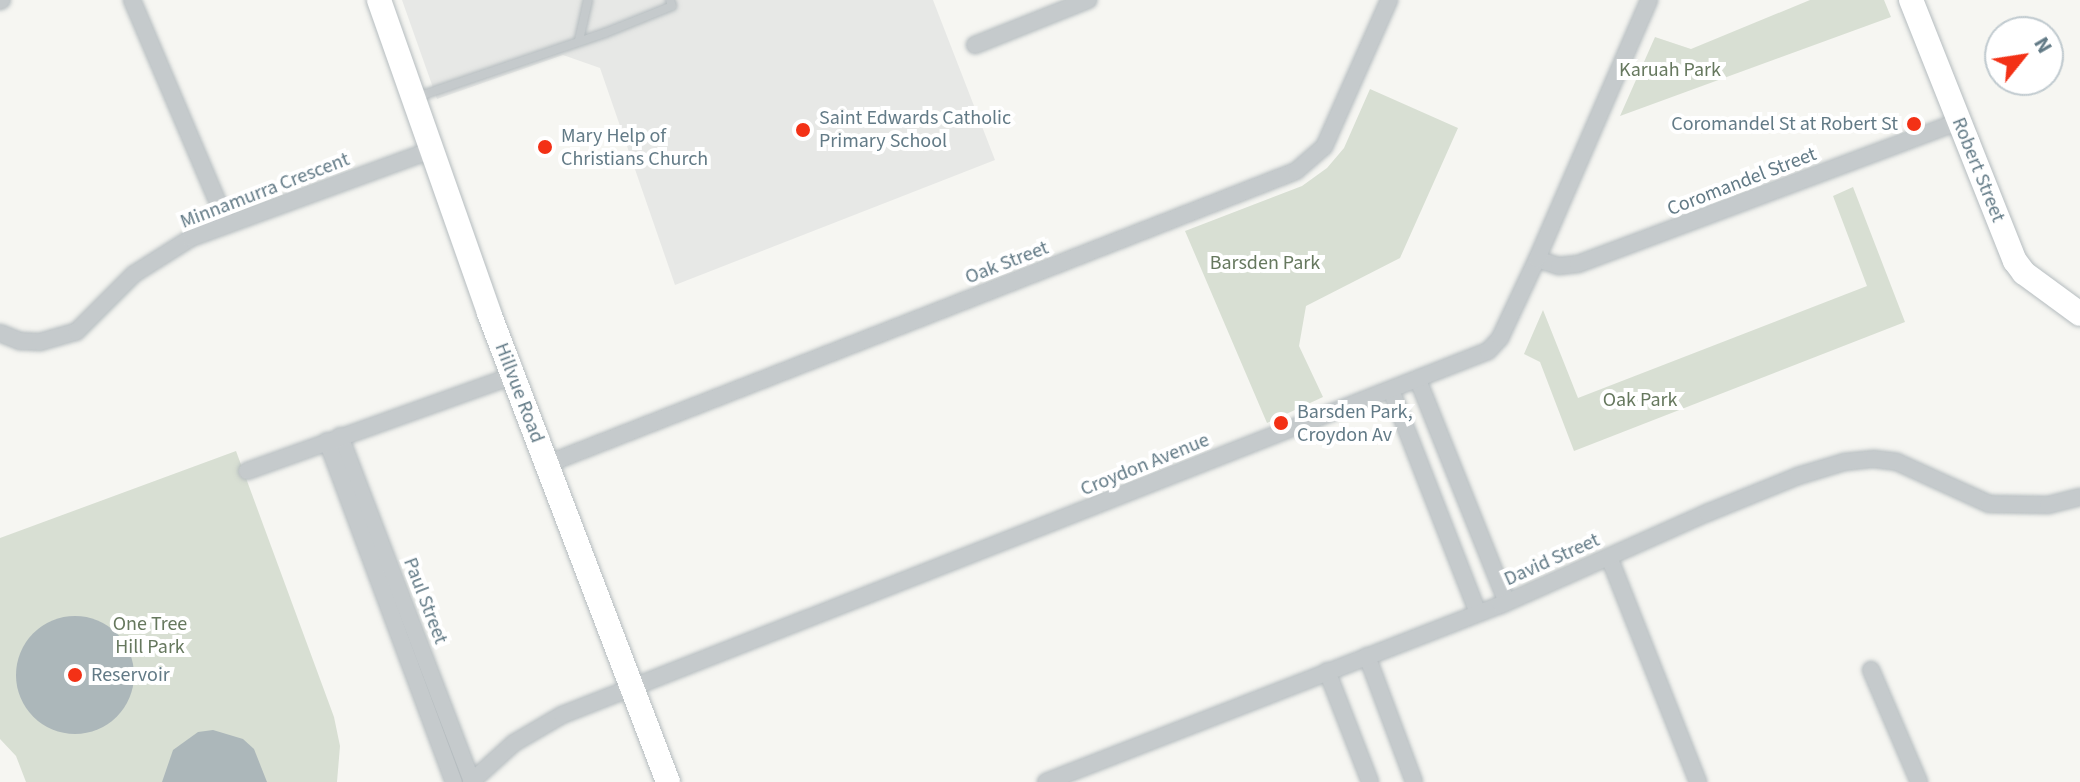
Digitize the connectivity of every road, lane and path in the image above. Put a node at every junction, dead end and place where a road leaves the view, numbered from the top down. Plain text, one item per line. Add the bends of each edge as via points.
1 (132, 0) edge
2 (379, 0) edge
3 (588, 0) edge
4 (670, 0) edge
5 (1088, 0) edge
6 (1389, 0) edge
7 (1649, 0) edge
8 (1911, 0) edge
9 (1048, 8) edge
10 (579, 40) junction
11 (975, 45) dead end
12 (414, 98) junction
13 (1958, 122) junction
14 (432, 150) junction
15 (227, 224) junction
16 (1537, 259) junction
17 (2080, 314) edge
18 (0, 333) edge
19 (513, 376) junction
20 (1418, 380) junction
21 (1391, 390) junction
22 (334, 439) junction
23 (547, 464) junction
24 (247, 471) dead end
25 (2080, 497) edge
26 (1609, 557) junction
27 (1507, 602) junction
28 (1478, 613) junction
29 (1367, 656) junction
30 (1871, 670) dead end
31 (1327, 671) junction
32 (632, 689) junction
33 (472, 781) edge
34 (454, 782) edge
35 (668, 782) edge
36 (1046, 782) edge
37 (1370, 782) edge
38 (1414, 782) edge
39 (1698, 782) edge
40 (1919, 782) edge

1 - 15 street
2 - 12 street, Hillvue Road
3 - 10 lane
4 - 10 lane via 672,6
5 - 9 street
6 - 23 street, Oak Street via 1324,147 1296,171
7 - 16 street, Croydon Avenue
8 - 13 street, Robert Street
9 - 11 street
10 - 12 lane
12 - 14 street, Hillvue Road
13 - 16 street, Coromandel Street via 1578,264 1559,266
13 - 17 street, Robert Street via 2015,261
14 - 15 street, Minnamurra Crescent
14 - 19 street, Hillvue Road
15 - 18 street, Minnamurra Crescent via 134,274 76,332 40,342
16 - 20 street, Croydon Avenue via 1500,338 1488,351
19 - 22 street
19 - 23 street, Hillvue Road
20 - 21 street, Croydon Avenue
20 - 27 street
21 - 28 street
21 - 32 street, Croydon Avenue
22 - 24 street
22 - 33 street, Paul Street
22 - 34 street, Paul Street
23 - 32 street, Hillvue Road
25 - 26 street, David Street via 2048,505 1989,504 1897,462 1844,462 1798,476
26 - 27 street, David Street
26 - 39 street
27 - 28 street, David Street
28 - 29 street, David Street
29 - 31 street, David Street
29 - 38 street
30 - 40 street
31 - 36 street, David Street
31 - 37 street
32 - 33 street, Croydon Avenue via 536,728
32 - 35 street, Hillvue Road

